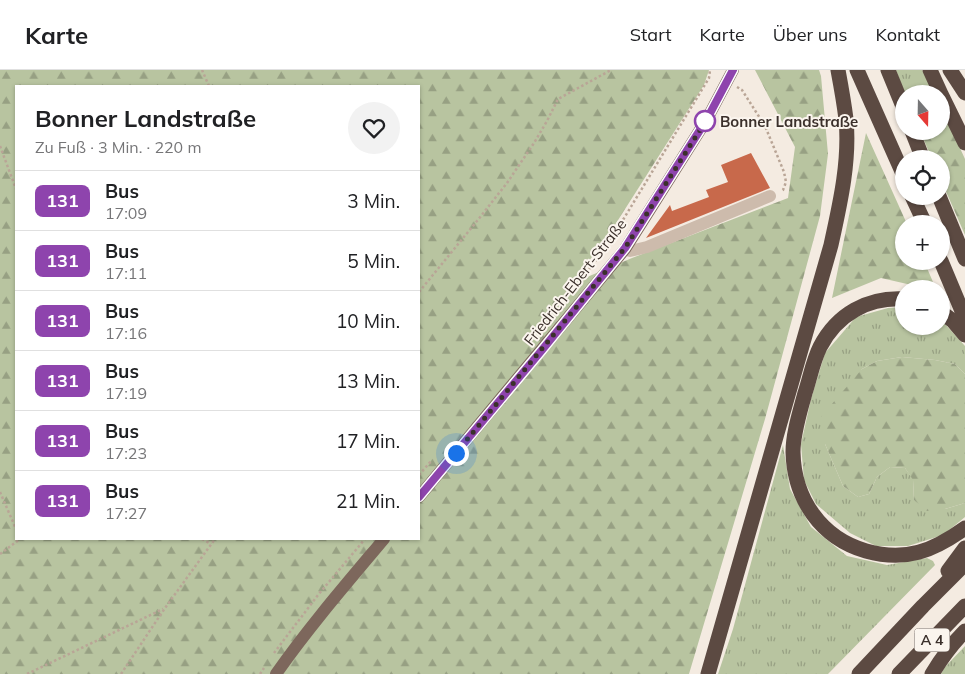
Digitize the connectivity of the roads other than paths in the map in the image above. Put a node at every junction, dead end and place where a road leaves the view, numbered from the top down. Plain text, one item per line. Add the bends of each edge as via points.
1 (733, 70) edge
2 (838, 70) edge
3 (856, 70) edge
4 (888, 70) edge
5 (930, 70) edge
6 (950, 70) edge
7 (958, 70) edge
8 (937, 85) edge
9 (895, 87) edge
10 (963, 90) edge
11 (950, 112) edge
12 (965, 143) edge
13 (895, 156) edge
14 (770, 196) road end
15 (943, 205) edge
16 (625, 248) junction
17 (965, 259) edge
18 (945, 270) edge
19 (895, 299) edge
20 (965, 318) edge
21 (950, 319) edge
22 (965, 335) edge
23 (420, 496) edge
24 (965, 528) edge
25 (383, 540) edge
26 (965, 548) edge
27 (965, 564) edge
28 (923, 606) junction
29 (965, 606) edge
30 (961, 635) edge
31 (276, 674) edge
32 (708, 674) edge
33 (859, 674) edge
34 (899, 674) edge
35 (922, 674) edge
36 (932, 674) edge

1 - 16 main road, Friedrich-Ebert-Straße via 707,119
2 - 32 highway via 846,121 846,145 841,201 832,245
3 - 13 highway
4 - 9 highway
5 - 8 highway
6 - 10 highway
7 - 10 lane
11 - 12 highway
14 - 16 lane via 646,247 630,251
15 - 17 highway
16 - 23 main road, Friedrich-Ebert-Straße
18 - 20 highway
19 - 24 highway via 866,303 854,310 840,320 820,347 794,435 797,483 810,510 832,534 846,544 875,554 905,556 922,552
21 - 22 highway
25 - 31 main road
26 - 28 highway
27 - 28 highway, A 4
28 - 33 highway, A 4
29 - 34 highway, A 4
30 - 35 lane
30 - 36 highway

